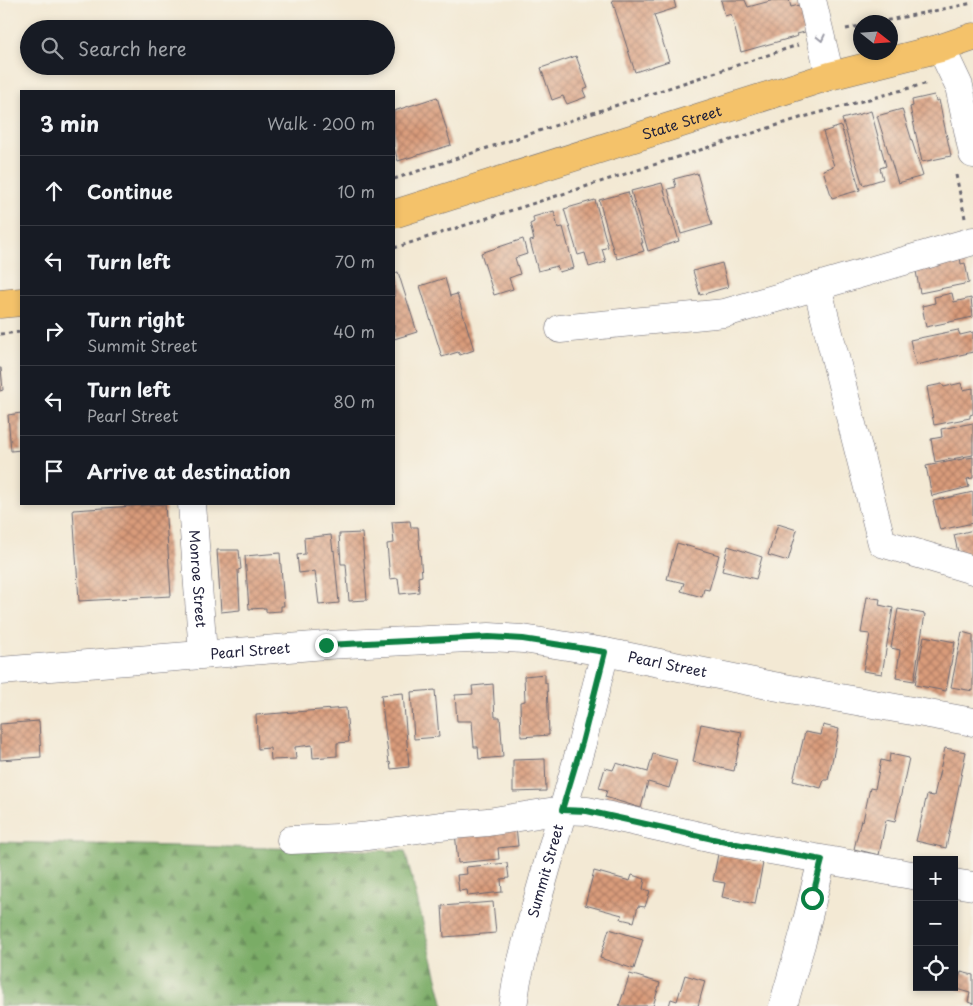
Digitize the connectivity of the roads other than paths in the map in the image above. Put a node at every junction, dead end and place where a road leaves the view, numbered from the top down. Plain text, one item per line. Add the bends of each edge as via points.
1 (812, 0) edge
2 (973, 37) edge
3 (941, 48) junction
4 (830, 76) junction
5 (973, 154) edge
6 (395, 214) edge
7 (973, 241) edge
8 (817, 286) junction
9 (20, 302) edge
10 (0, 304) edge
11 (560, 328) dead end
12 (192, 505) edge
13 (973, 570) edge
14 (605, 652) junction
15 (203, 654) junction
16 (0, 670) edge
17 (973, 722) edge
18 (562, 810) junction
19 (291, 840) dead end
20 (822, 860) junction
21 (913, 875) edge
22 (958, 884) edge
23 (973, 886) edge
24 (513, 1006) edge
25 (783, 1006) edge

1 -> 4 street
2 - 3 main road, State Street
3 - 4 main road, State Street
3 - 5 street via 959,86
4 - 6 main road, State Street
7 - 8 street
8 - 11 street via 725,313
8 - 13 street via 882,543
9 - 10 main road
12 - 15 street, Monroe Street
14 - 15 street, Pearl Street via 489,637
14 - 17 street, Pearl Street
14 - 18 street, Summit Street
15 - 16 street, Pearl Street
18 - 19 street via 361,837
18 - 20 street via 587,811
18 - 24 street, Summit Street
20 - 21 street
20 - 25 street
22 - 23 street

